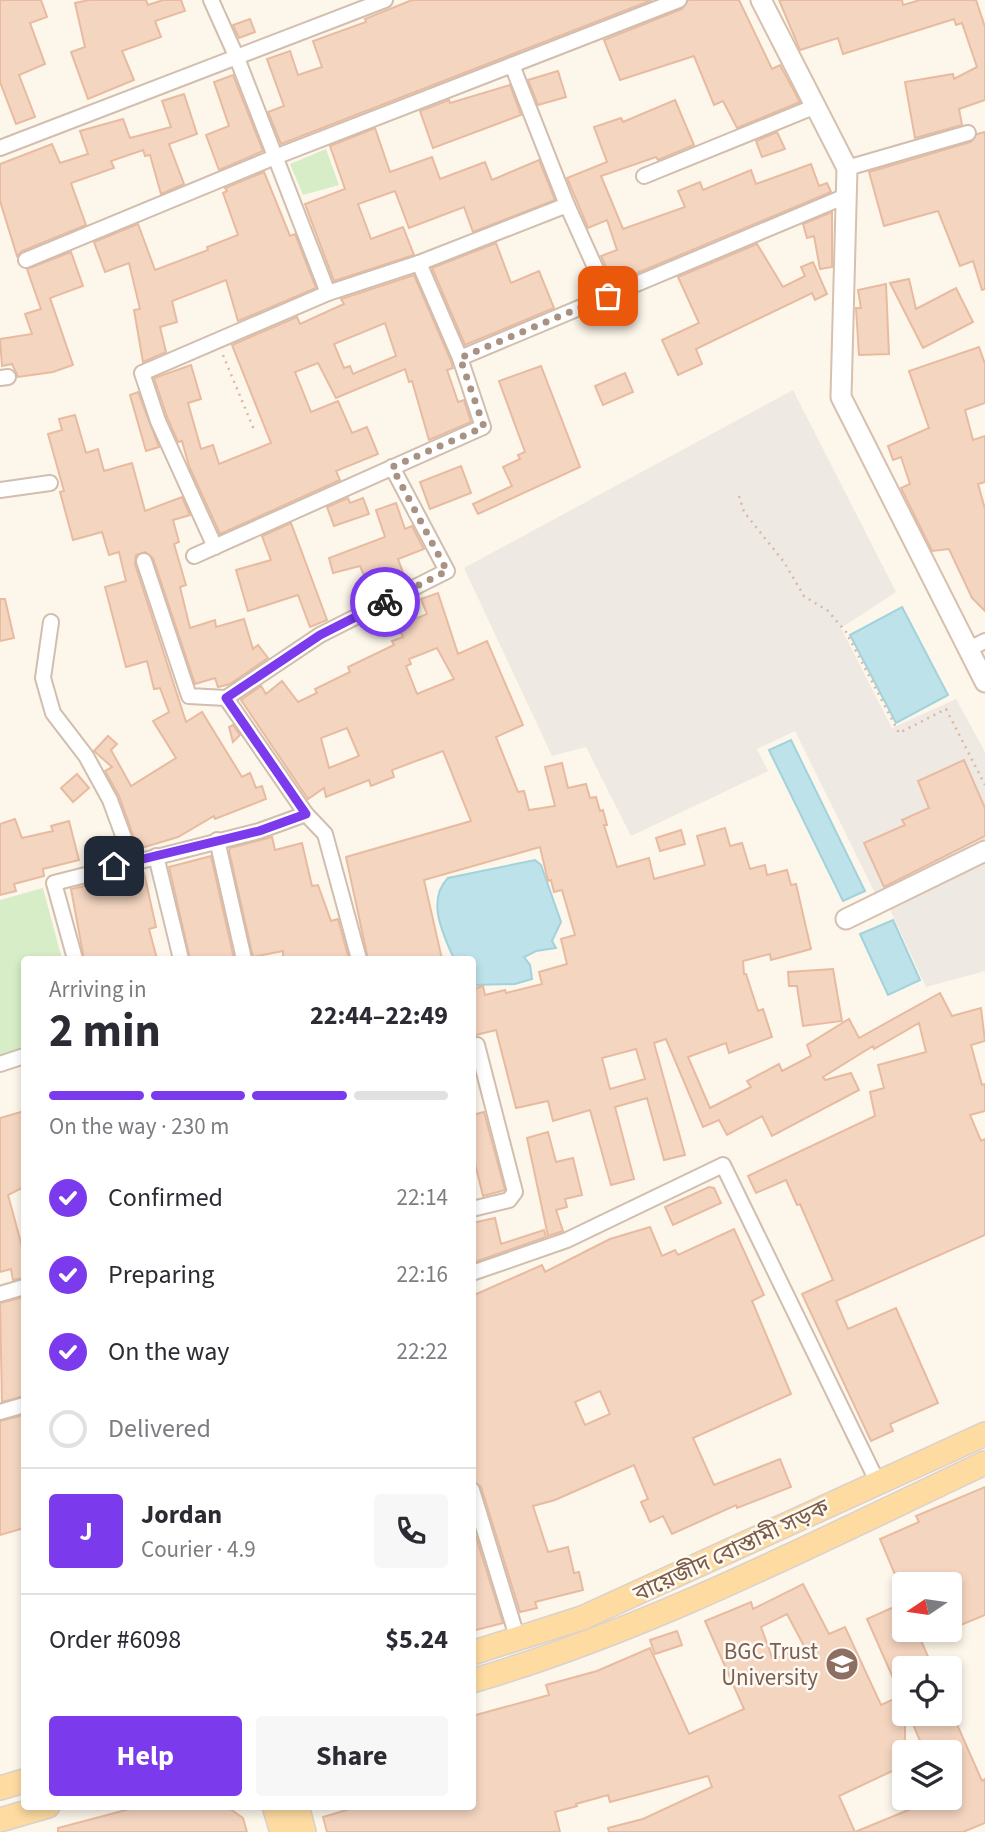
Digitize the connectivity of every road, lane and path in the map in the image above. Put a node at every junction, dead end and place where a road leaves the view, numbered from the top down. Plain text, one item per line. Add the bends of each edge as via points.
1 (211, 0) edge
2 (385, 0) edge
3 (678, 0) edge
4 (761, 0) edge
5 (237, 58) junction
6 (512, 65) junction
7 (816, 106) junction
8 (968, 133) dead end
9 (0, 148) edge
10 (275, 157) junction
11 (847, 168) junction
12 (644, 176) dead end
13 (846, 196) junction
14 (567, 205) junction
15 (26, 260) dead end
16 (419, 263) junction
17 (328, 293) junction
18 (608, 296) junction
19 (216, 339) junction
20 (460, 358) junction
21 (254, 432) dead end
22 (392, 467) junction
23 (50, 483) dead end
24 (0, 490) edge
25 (738, 496) dead end
26 (215, 547) junction
27 (194, 556) dead end
28 (144, 561) dead end
29 (51, 622) dead end
30 (977, 645) edge
31 (985, 682) edge
32 (226, 698) junction
33 (985, 785) edge
34 (306, 814) junction
35 (217, 840) junction
36 (985, 851) edge
37 (156, 856) junction
38 (139, 860) junction
39 (846, 919) dead end
40 (74, 956) edge
41 (180, 956) edge
42 (243, 956) edge
43 (358, 956) edge
44 (476, 1045) edge
45 (21, 1057) edge
46 (0, 1064) edge
47 (476, 1208) edge
48 (476, 1272) edge
49 (21, 1288) edge
50 (0, 1294) edge
51 (21, 1406) edge
52 (0, 1412) edge
53 (985, 1434) edge
54 (985, 1463) edge
55 (878, 1483) junction
56 (476, 1503) edge
57 (518, 1640) junction
58 (476, 1652) edge
59 (476, 1680) edge
60 (21, 1782) edge
61 (0, 1788) edge
62 (34, 1810) edge
63 (275, 1810) edge
64 (298, 1810) edge
65 (0, 1820) edge
66 (282, 1832) edge
67 (304, 1832) edge

1 - 5 street
2 - 5 street
3 - 6 street
4 - 7 street
5 - 9 street
5 - 10 street
6 - 10 street
6 - 14 street
7 - 11 street
7 - 12 street
8 - 11 street
10 - 15 street
10 - 17 street
11 - 13 street
13 - 18 street
13 - 30 street via 841,397
14 - 16 street
14 - 18 street
16 - 17 street
16 - 20 street
17 - 19 street
18 - 20 street
19 - 21 path
19 - 26 street via 142,373 158,421
20 - 22 street via 484,427
22 - 26 street
22 - 32 street via 447,571 320,635
23 - 24 street
25 - 33 path via 744,512 804,596 828,611 846,632 899,733 946,709
26 - 27 street
28 - 32 street via 188,696
29 - 38 street via 43,678 53,713 86,756 110,800 131,856
30 - 31 street
32 - 34 street
34 - 35 street
34 - 43 street via 325,834
35 - 37 street
35 - 42 street
36 - 39 street
37 - 38 street
37 - 41 street
38 - 40 street via 54,883
44 - 47 street via 515,1192 509,1200
45 - 46 street
48 - 55 street via 567,1240 723,1165
49 - 50 street
51 - 52 street
53 - 55 main road, বায়েজীদ বোস্তামী সড়ক
54 - 59 main road, বায়েজীদ বোস্তামী সড়ক via 635,1624
55 - 57 main road, বায়েজীদ বোস্তামী সড়ক via 637,1594
56 - 57 street
57 - 58 main road, বায়েজীদ বোস্তামী সড়ক
60 - 61 main road
62 - 65 main road
63 - 66 main road
64 - 67 main road

